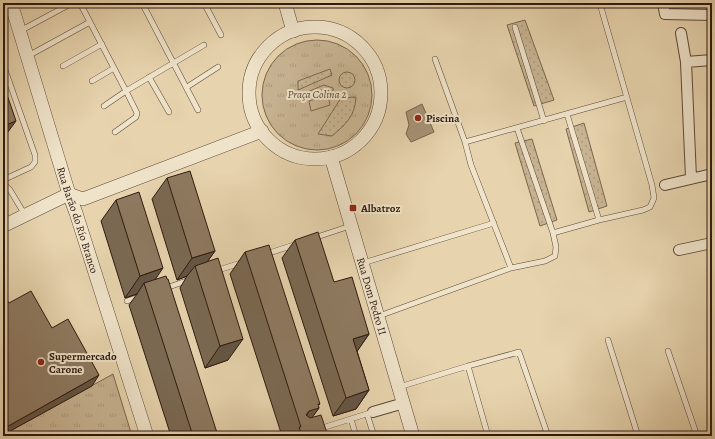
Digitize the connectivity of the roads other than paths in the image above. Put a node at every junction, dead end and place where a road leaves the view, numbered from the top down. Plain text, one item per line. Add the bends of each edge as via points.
1 (11, 3) edge
2 (72, 3) edge
3 (80, 3) edge
4 (142, 3) edge
5 (204, 3) edge
6 (285, 3) edge
7 (664, 3) edge
8 (600, 4) dead end
9 (712, 15) edge
10 (90, 22) junction
11 (515, 27) dead end
12 (19, 31) junction
13 (293, 32) junction
14 (681, 33) dead end
15 (222, 35) dead end
16 (102, 44) junction
17 (204, 45) dead end
18 (27, 57) junction
19 (435, 59) dead end
20 (712, 60) edge
21 (686, 62) junction
22 (174, 63) junction
23 (3, 64) edge
24 (63, 66) dead end
25 (114, 68) junction
26 (218, 68) dead end
27 (149, 78) junction
28 (92, 81) dead end
29 (186, 87) junction
30 (126, 91) junction
31 (627, 96) junction
32 (104, 106) dead end
33 (198, 110) dead end
34 (169, 112) dead end
35 (567, 114) junction
36 (544, 121) junction
37 (517, 128) junction
38 (262, 131) junction
39 (114, 132) dead end
40 (465, 142) junction
41 (331, 157) junction
42 (712, 174) edge
43 (691, 178) junction
44 (3, 181) edge
45 (665, 184) dead end
46 (69, 194) junction
47 (25, 215) junction
48 (599, 220) junction
49 (494, 223) junction
50 (3, 226) edge
51 (351, 226) junction
52 (554, 233) junction
53 (309, 240) edge
54 (302, 242) edge
55 (712, 243) edge
56 (679, 250) dead end
57 (261, 256) edge
58 (249, 260) edge
59 (362, 264) junction
60 (511, 268) junction
61 (206, 274) edge
62 (193, 279) edge
63 (157, 290) edge
64 (142, 296) edge
65 (127, 301) dead end
66 (378, 316) junction
67 (608, 340) dead end
68 (668, 351) dead end
69 (468, 366) junction
70 (399, 387) junction
71 (404, 402) junction
72 (370, 413) junction
73 (350, 419) junction
74 (315, 430) edge
75 (147, 436) edge
76 (356, 436) edge
77 (374, 436) edge
78 (413, 436) edge
79 (488, 436) edge
80 (548, 436) edge
81 (638, 436) edge
82 (697, 436) edge

1 - 12 street, Rua Barão do Río Branco
2 - 12 lane
3 - 10 lane
4 - 22 lane
5 - 15 lane
6 - 13 street
7 - 9 street via 665,14
8 - 31 lane
10 - 16 lane
10 - 18 lane
11 - 36 lane
12 - 18 street, Rua Barão do Río Branco
13 - 38 street via 276,40 263,53 251,78 251,106
13 - 41 street via 322,28 351,38 372,60 379,79 380,104 371,128 350,149
14 - 21 street
16 - 24 lane
16 - 25 lane
17 - 22 lane
18 - 46 street, Rua Barão do Río Branco
19 - 40 lane
20 - 21 street
21 - 43 street
22 - 27 lane
22 - 29 lane
23 - 44 lane via 35,162 31,167
25 - 28 lane
25 - 30 lane
26 - 29 lane
27 - 30 lane
27 - 34 lane
29 - 33 lane
30 - 32 lane
30 - 39 lane via 137,113 136,117
31 - 35 lane
31 - 48 lane via 654,198 650,207 643,210
35 - 36 lane
35 - 48 lane
36 - 37 lane
37 - 40 lane
37 - 52 lane
38 - 41 street via 275,145 292,154 308,159
38 - 46 street via 83,199
40 - 49 lane via 471,165
41 - 51 street, Rua Dom Pedro II
42 - 43 street
43 - 45 street
44 - 47 lane
46 - 47 street
46 - 75 street, Rua Barão do Río Branco
47 - 50 street
48 - 52 lane
49 - 59 lane
49 - 60 lane
51 - 53 lane
51 - 59 street, Rua Dom Pedro II
52 - 60 lane via 555,256 545,261
54 - 57 lane
55 - 56 street
58 - 61 lane
59 - 66 street, Rua Dom Pedro II
60 - 66 lane
62 - 63 lane
64 - 65 lane
66 - 70 street, Rua Dom Pedro II
67 - 81 lane
68 - 82 lane
69 - 70 lane
69 - 79 lane
69 - 80 lane via 519,352
70 - 71 street, Rua Dom Pedro II
71 - 72 street
71 - 78 street, Rua Dom Pedro II
72 - 73 lane
72 - 77 lane
73 - 74 lane
73 - 76 lane

